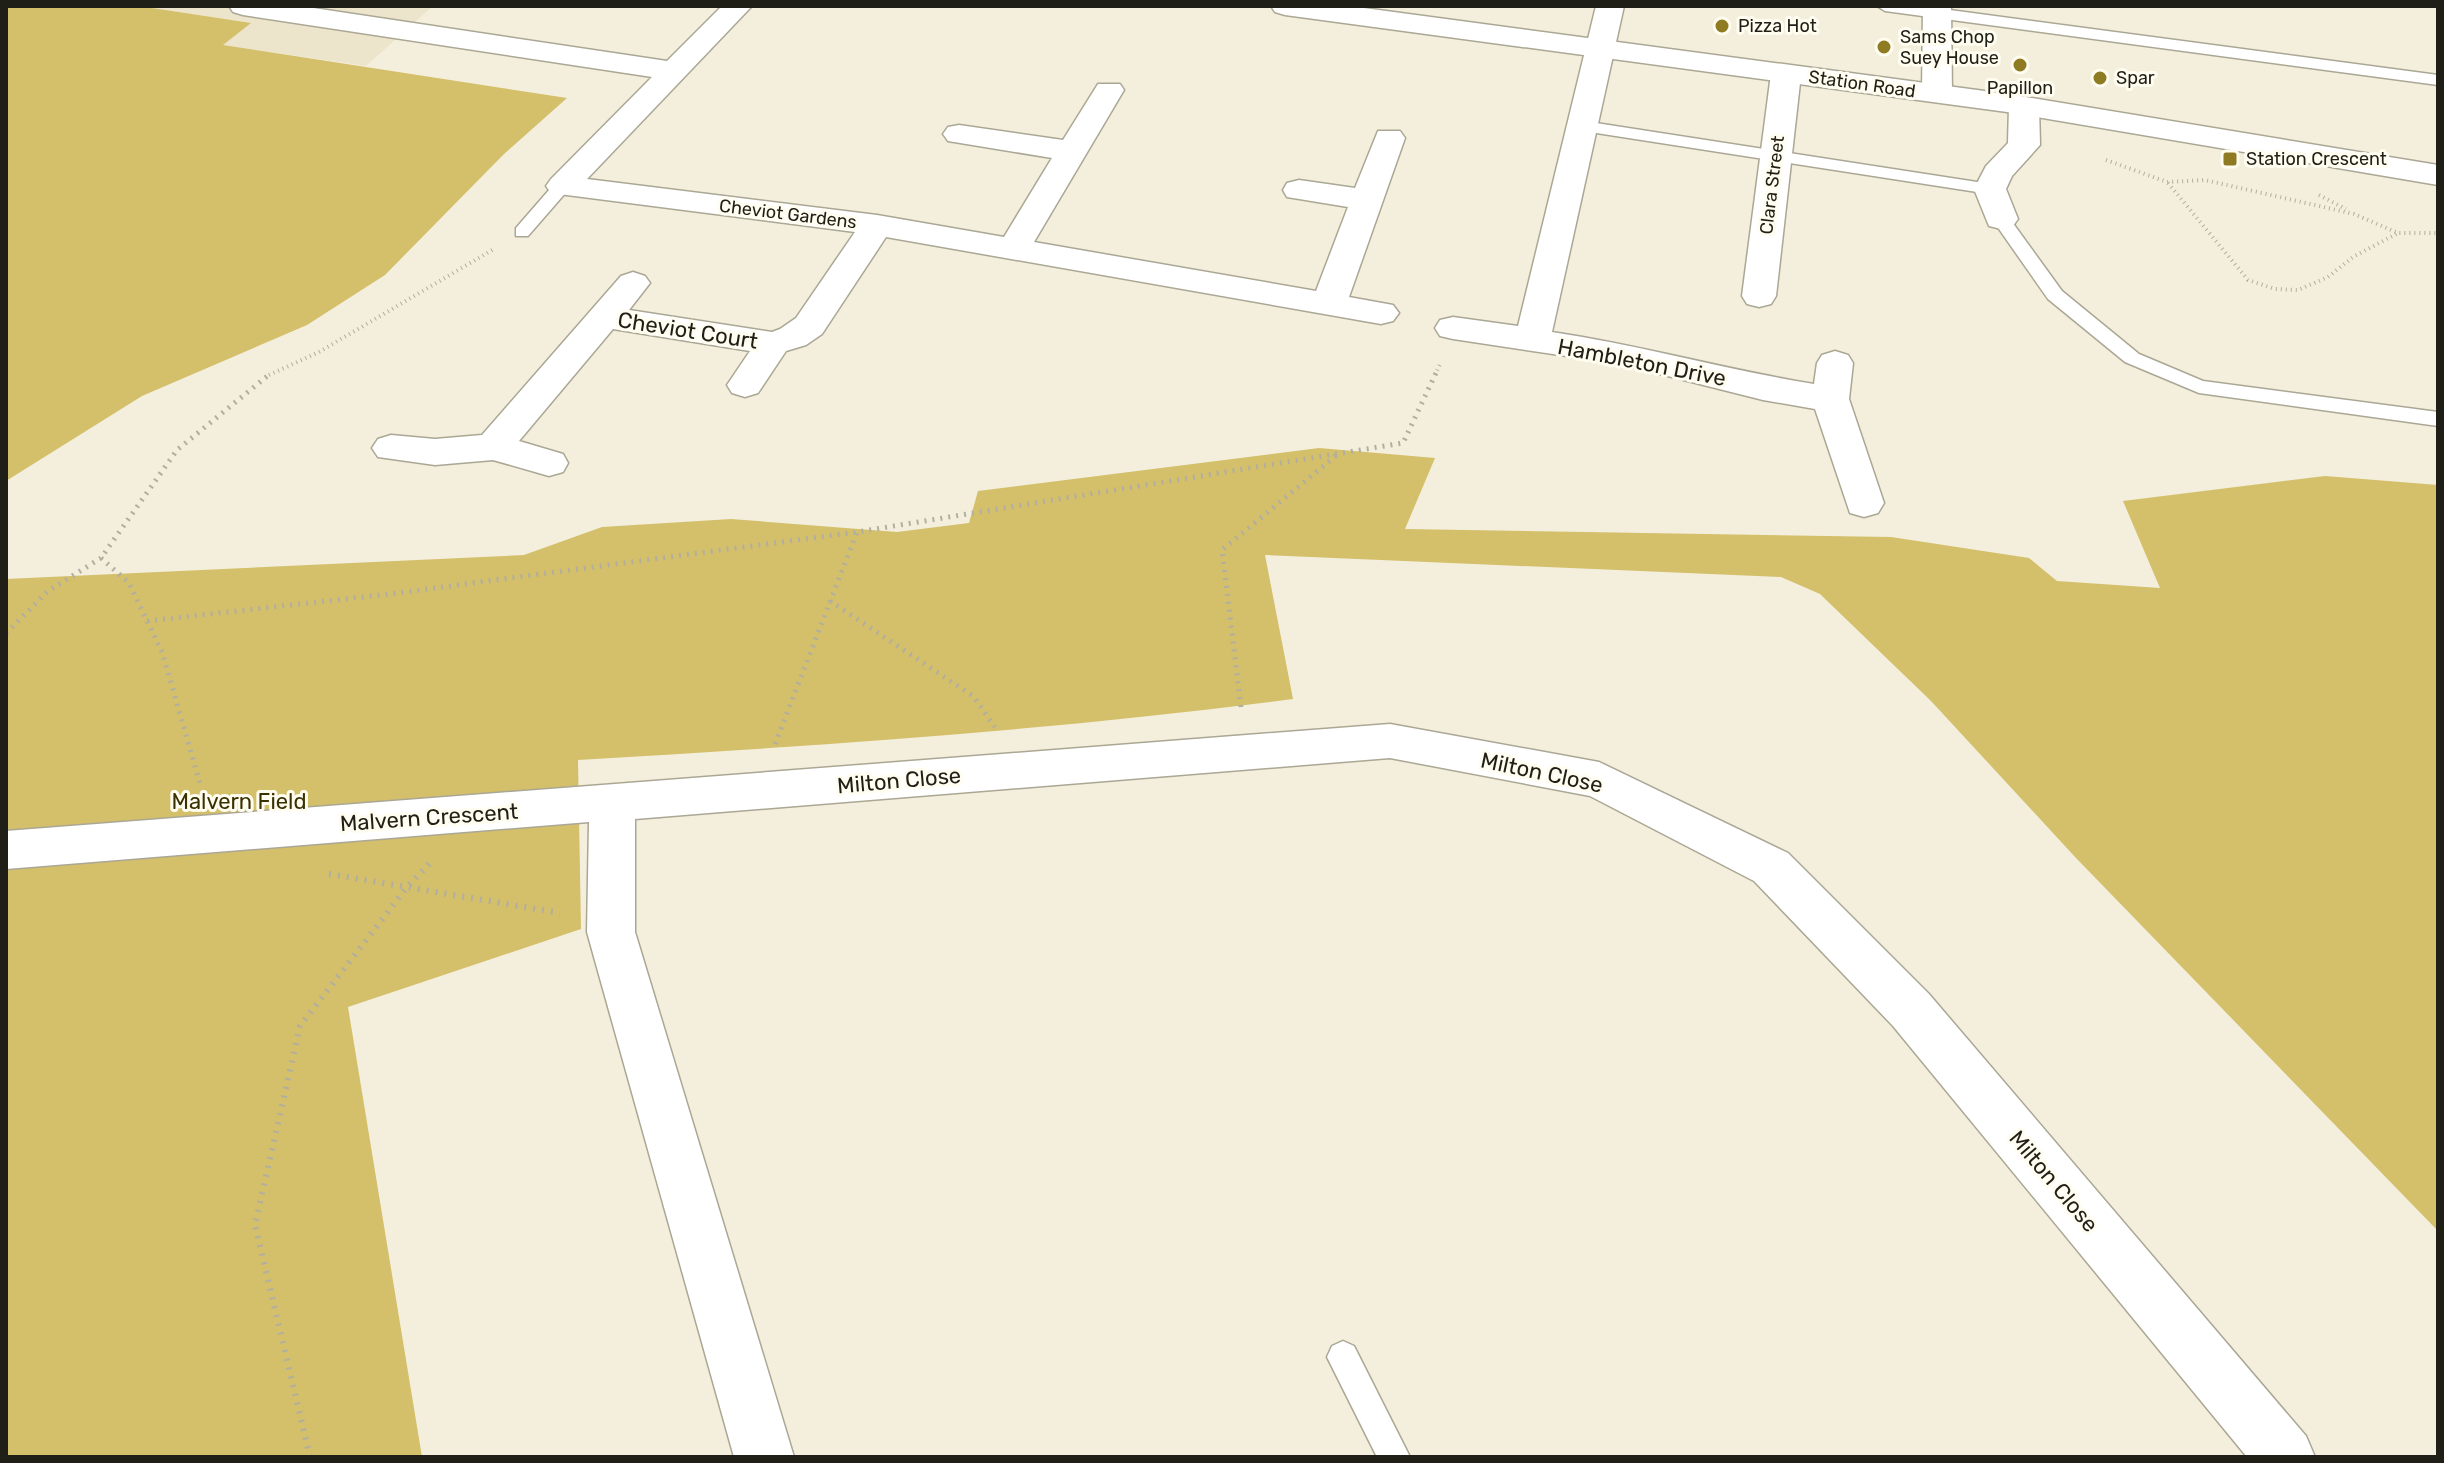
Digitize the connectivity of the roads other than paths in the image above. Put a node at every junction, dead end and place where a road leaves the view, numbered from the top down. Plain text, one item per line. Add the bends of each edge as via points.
1 (243, 6) edge
2 (738, 6) edge
3 (1285, 6) edge
4 (1610, 6) edge
5 (1885, 6) edge
6 (1937, 9) edge
7 (1386, 13) edge
8 (1599, 49) junction
9 (674, 71) junction
10 (1786, 74) junction
11 (2438, 80) edge
12 (1109, 90) dead end
13 (1937, 94) junction
14 (2024, 106) junction
15 (1583, 126) junction
16 (959, 134) dead end
17 (1389, 138) dead end
18 (1072, 151) junction
19 (1775, 155) junction
20 (2438, 175) edge
21 (562, 186) junction
22 (1990, 189) junction
23 (1299, 190) dead end
24 (1367, 200) junction
25 (2001, 219) joint
26 (877, 225) junction
27 (522, 232) road end
28 (1013, 249) junction
29 (633, 283) dead end
30 (1759, 296) dead end
31 (1329, 304) junction
32 (1381, 313) dead end
33 (604, 317) junction
34 (1453, 328) road end
35 (1532, 341) junction
36 (773, 343) junction
37 (745, 385) dead end
38 (2438, 419) edge
39 (493, 447) junction
40 (391, 448) dead end
41 (549, 463) dead end
42 (1864, 503) dead end
43 (612, 803) junction
44 (6, 850) edge
45 (1343, 1357) dead end
46 (2279, 1455) edge
47 (764, 1457) edge
48 (1394, 1457) edge

1 - 9 street
2 - 9 street
3 - 7 street, Station Road
4 - 8 street
5 - 6 lane
6 - 11 lane
6 - 13 street
7 - 8 street, Station Road
8 - 10 street, Station Road
8 - 15 street
9 - 21 street
10 - 13 street, Station Road
10 - 19 street, Clara Street
12 - 18 street
13 - 14 street, Station Road
14 - 20 street, Station Road
14 - 22 street via 2024,145 1997,173
15 - 19 lane
15 - 35 street
16 - 18 street
17 - 24 street
18 - 28 street
19 - 22 lane
19 - 30 street, Clara Street
21 - 26 street, Cheviot Gardens
21 - 27 lane
22 - 25 street
23 - 24 street
24 - 31 street
25 - 38 lane via 2055,295 2132,358 2199,387
26 - 28 street, Cheviot Gardens
26 - 36 street, Cheviot Court via 809,326
28 - 31 street, Cheviot Gardens
29 - 33 street, Cheviot Court
31 - 32 street, Cheviot Gardens
33 - 36 street, Cheviot Court
33 - 39 street, Cheviot Court
34 - 35 street, Hambleton Drive
35 - 42 street, Hambleton Drive via 1620,353 1763,388 1833,381
36 - 37 street, Cheviot Court
39 - 40 street via 435,452
39 - 41 street
43 - 44 street, Malvern Crescent
43 - 46 street, Milton Close via 1390,741 1599,780 1771,867 1911,1010
43 - 47 street via 616,947
45 - 48 lane

